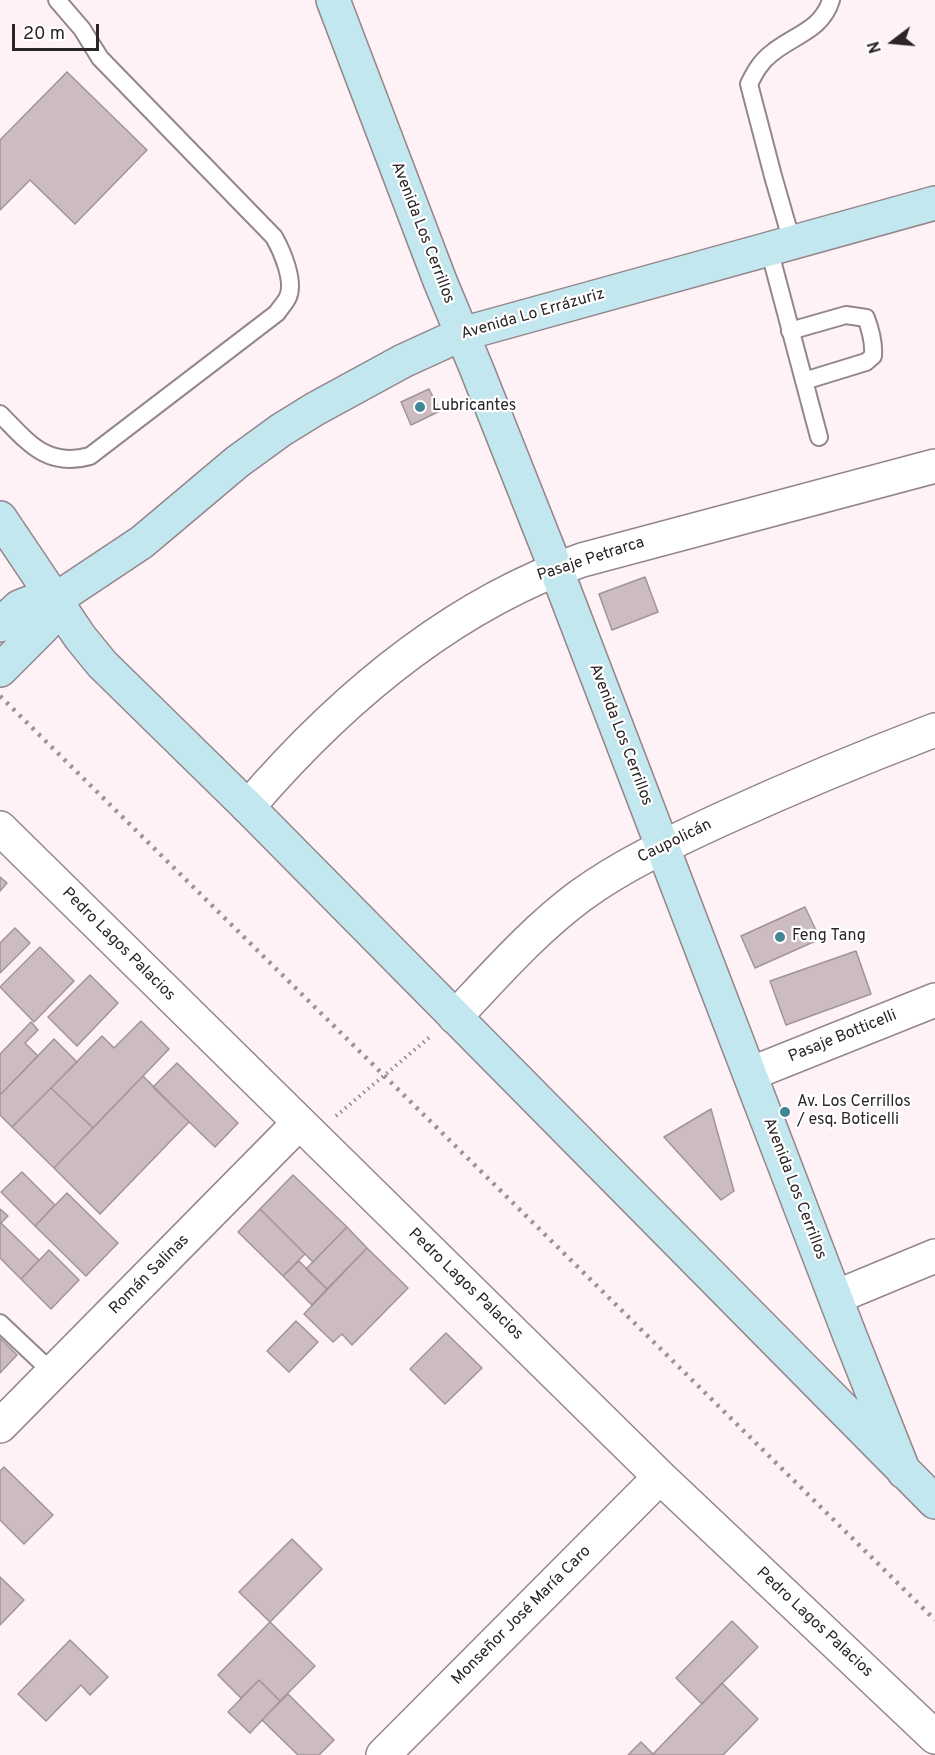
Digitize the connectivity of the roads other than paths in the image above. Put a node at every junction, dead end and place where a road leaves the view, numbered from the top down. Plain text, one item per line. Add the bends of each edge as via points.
1 (57, 0) edge
2 (333, 0) edge
3 (831, 0) edge
4 (935, 202) edge
5 (780, 246) junction
6 (790, 330) junction
7 (462, 334) junction
8 (804, 381) junction
9 (0, 414) edge
10 (819, 437) dead end
11 (935, 466) edge
12 (0, 518) edge
13 (556, 569) junction
14 (55, 600) junction
15 (7, 619) edge
16 (0, 670) edge
17 (935, 730) edge
18 (248, 807) junction
19 (0, 828) edge
20 (663, 846) junction
21 (935, 1000) edge
22 (455, 1017) junction
23 (750, 1074) junction
24 (305, 1129) junction
25 (935, 1256) edge
26 (836, 1297) junction
27 (0, 1323) edge
28 (53, 1373) junction
29 (0, 1426) edge
30 (904, 1472) junction
31 (660, 1477) junction
32 (935, 1502) edge
33 (935, 1737) edge
34 (383, 1755) edge

1 - 9 lane via 100,58 274,237 288,271 289,295 277,313 90,456 65,459 42,453
2 - 7 main road, Avenida Los Cerrillos
3 - 5 lane via 819,23 771,53 757,67 749,84 773,176
4 - 5 main road, Avenida Lo Errázuriz
5 - 6 lane
5 - 7 main road, Avenida Lo Errázuriz
6 - 8 lane
6 - 8 lane via 846,315 866,318 870,329 873,356 866,362
7 - 13 main road, Avenida Los Cerrillos
7 - 14 main road, Avenida Lo Errázuriz via 359,383 281,430 142,542
8 - 10 lane
11 - 13 street, Pasaje Petrarca
12 - 14 main road
13 - 18 street, Pasaje Petrarca via 483,605 413,652 346,706
13 - 20 main road, Avenida Los Cerrillos
14 - 15 main road, Avenida Lo Errázuriz via 29,603
14 - 16 main road via 37,635
14 - 18 main road via 102,664
17 - 20 street, Caupolicán
18 - 22 main road
19 - 24 street, Pedro Lagos Palacios
20 - 22 street, Caupolicán via 601,882 556,915
20 - 23 main road, Avenida Los Cerrillos
21 - 23 street, Pasaje Botticelli
22 - 30 main road
23 - 26 main road, Avenida Los Cerrillos
24 - 28 street, Román Salinas
24 - 31 street, Pedro Lagos Palacios
25 - 26 street
26 - 30 main road, Avenida Los Cerrillos
27 - 28 lane
28 - 29 street, Román Salinas
30 - 32 main road
31 - 33 street, Pedro Lagos Palacios
31 - 34 street, Monseñor José María Caro

